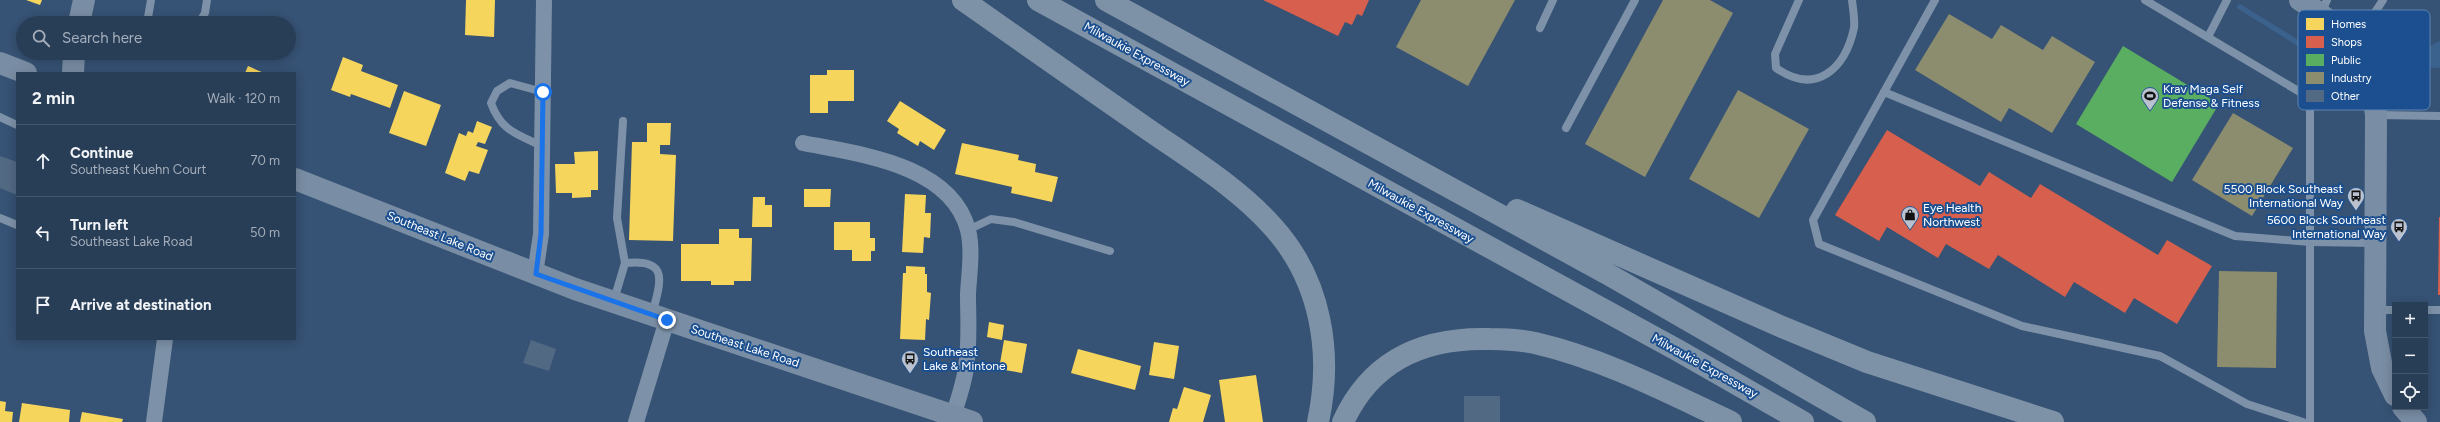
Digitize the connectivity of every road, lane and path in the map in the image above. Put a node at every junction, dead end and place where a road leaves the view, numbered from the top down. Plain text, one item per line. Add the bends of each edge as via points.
1 (84, 0) edge
2 (151, 0) edge
3 (207, 0) edge
4 (544, 0) edge
5 (963, 0) edge
6 (1038, 0) edge
7 (1106, 0) edge
8 (1553, 0) edge
9 (1635, 0) edge
10 (1799, 0) edge
11 (1852, 0) edge
12 (1935, 0) edge
13 (2146, 0) edge
14 (2227, 0) edge
15 (2300, 0) edge
16 (2383, 0) edge
17 (2324, 6) edge
18 (2376, 10) edge
19 (81, 16) edge
20 (148, 16) edge
21 (204, 16) edge
22 (1540, 28) dead end
23 (2208, 37) junction
24 (74, 60) edge
25 (0, 63) edge
26 (23, 72) edge
27 (73, 72) edge
28 (2298, 91) edge
29 (543, 92) junction
30 (1884, 92) junction
31 (2310, 110) edge
32 (2375, 110) edge
33 (2376, 115) junction
34 (2440, 116) edge
35 (0, 117) edge
36 (623, 121) dead end
37 (16, 124) edge
38 (1566, 128) dead end
39 (803, 143) dead end
40 (542, 146) junction
41 (1389, 155) junction
42 (296, 180) edge
43 (0, 218) edge
44 (16, 225) edge
45 (968, 230) junction
46 (2310, 242) junction
47 (2375, 243) junction
48 (1110, 250) dead end
49 (625, 263) junction
50 (536, 274) junction
51 (613, 303) junction
52 (2385, 310) edge
53 (2428, 310) edge
54 (2440, 310) edge
55 (660, 318) junction
56 (165, 340) edge
57 (2392, 389) edge
58 (2406, 410) edge
59 (962, 419) edge
60 (154, 422) edge
61 (636, 422) edge
62 (1318, 422) edge
63 (1343, 422) edge
64 (1730, 422) edge
65 (1803, 422) edge
66 (1865, 422) edge
67 (2053, 422) edge
68 (2303, 422) edge
69 (2310, 422) edge
70 (2416, 422) edge

1 - 19 main road
2 - 20 lane
3 - 21 lane
4 - 29 street
5 - 62 highway via 1239,195 1273,227 1301,269 1321,321 1325,374
6 - 65 highway, Milwaukie Expressway via 1679,351
7 - 41 highway
8 - 22 lane
9 - 38 lane
10 - 11 lane via 1775,54 1776,68 1786,75 1809,80 1828,75 1843,59 1854,27
12 - 30 lane
13 - 23 lane
14 - 23 lane
15 - 17 main road
16 - 18 lane
23 - 28 lane
24 - 27 main road
25 - 26 main road
29 - 40 street
29 - 40 lane via 510,83 497,91 491,103 496,118 511,131
30 - 46 lane via 2235,236
30 - 68 lane via 1813,220 1819,244 2022,326 2160,356 2247,404
31 - 46 lane
32 - 33 main road
33 - 34 lane
33 - 47 main road
35 - 37 lane
36 - 49 lane via 617,218
39 - 45 street via 875,158 925,178 956,207
40 - 50 street via 541,234
41 - 66 highway via 1606,273
41 - 67 highway via 1867,362
42 - 50 main road, Southeast Lake Road
43 - 44 lane
45 - 48 lane via 991,219 1014,222
45 - 59 street via 970,242 967,365
46 - 47 lane
46 - 69 lane
47 - 52 main road
49 - 51 lane
49 - 55 lane via 645,263 659,272
50 - 51 main road, Southeast Lake Road
51 - 55 main road, Southeast Lake Road
52 - 57 main road via 2378,356
53 - 54 lane
55 - 59 main road, Southeast Lake Road
55 - 61 street
56 - 60 street
58 - 70 main road
63 - 64 highway via 1364,386 1387,365 1414,350 1433,344 1471,339 1533,342 1569,352 1625,372

